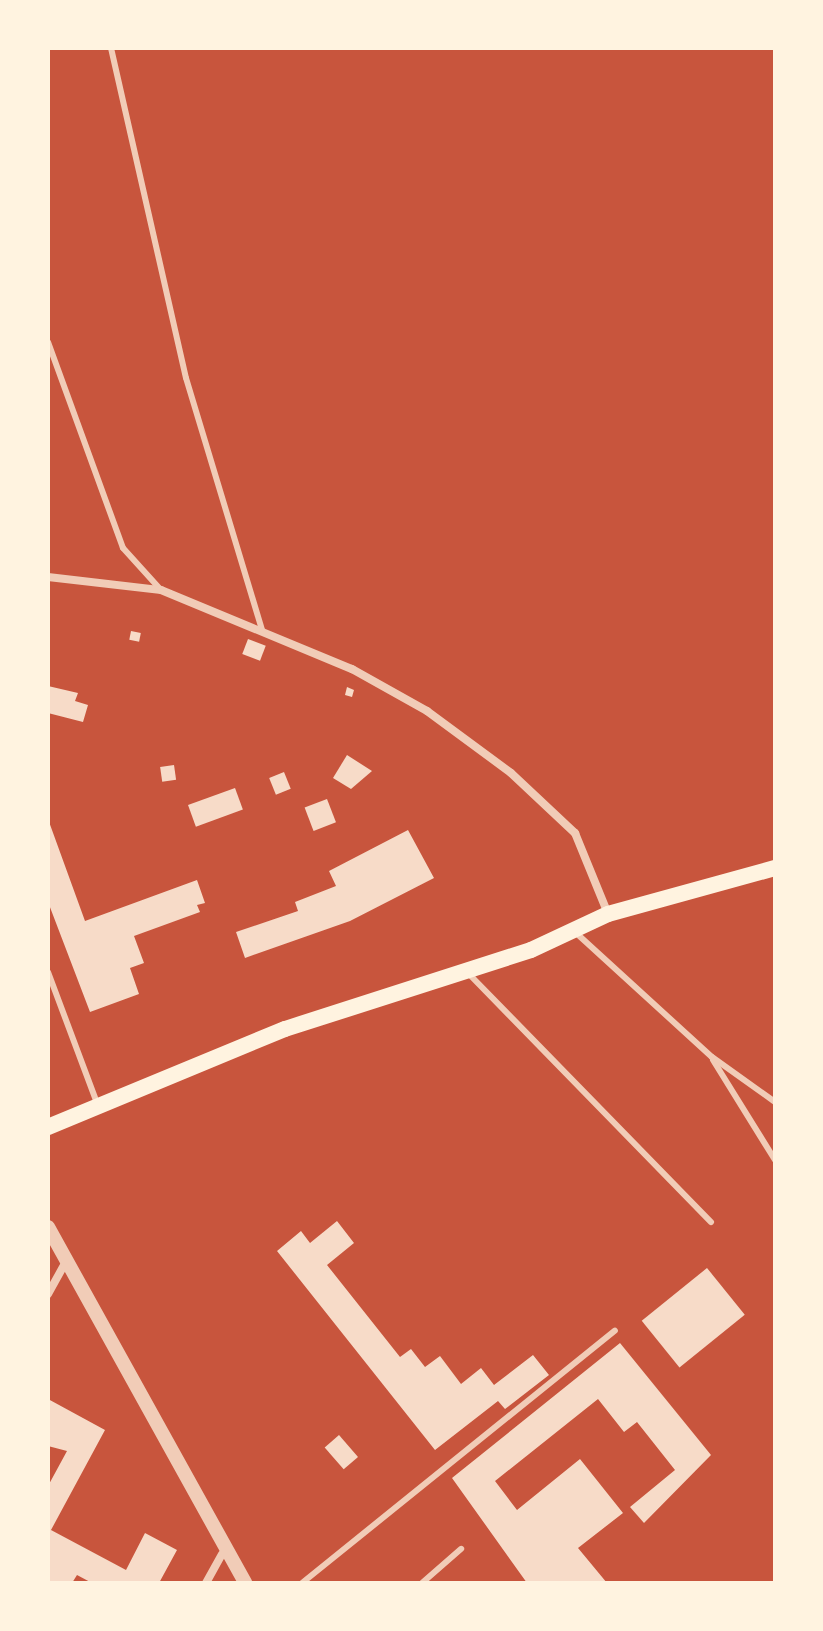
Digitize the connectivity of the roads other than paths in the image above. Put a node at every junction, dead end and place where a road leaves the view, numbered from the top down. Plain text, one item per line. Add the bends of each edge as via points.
1 (111, 48) edge
2 (48, 342) edge
3 (48, 577) edge
4 (161, 590) junction
5 (262, 630) junction
6 (775, 868) edge
7 (608, 914) junction
8 (573, 930) junction
9 (466, 970) junction
10 (48, 972) edge
11 (712, 1057) junction
12 (775, 1102) edge
13 (99, 1106) junction
14 (48, 1127) edge
15 (775, 1160) edge
16 (711, 1222) dead end
17 (48, 1227) edge
18 (66, 1261) junction
19 (48, 1294) edge
20 (615, 1330) dead end
21 (461, 1549) dead end
22 (222, 1554) junction
23 (206, 1583) edge
24 (245, 1583) edge
25 (302, 1583) edge
26 (422, 1583) edge

1 - 5 lane via 186,378
2 - 4 lane via 123,548
3 - 4 street
4 - 5 street
5 - 7 street via 427,711 511,773 575,833
6 - 7 main road
7 - 8 main road
8 - 9 main road via 531,950
8 - 11 lane
9 - 13 main road via 285,1029
9 - 16 lane
10 - 13 lane
11 - 12 lane
11 - 15 lane
13 - 14 main road
17 - 18 street
18 - 19 street
18 - 22 street
20 - 25 lane
21 - 26 lane
22 - 23 street
22 - 24 street

